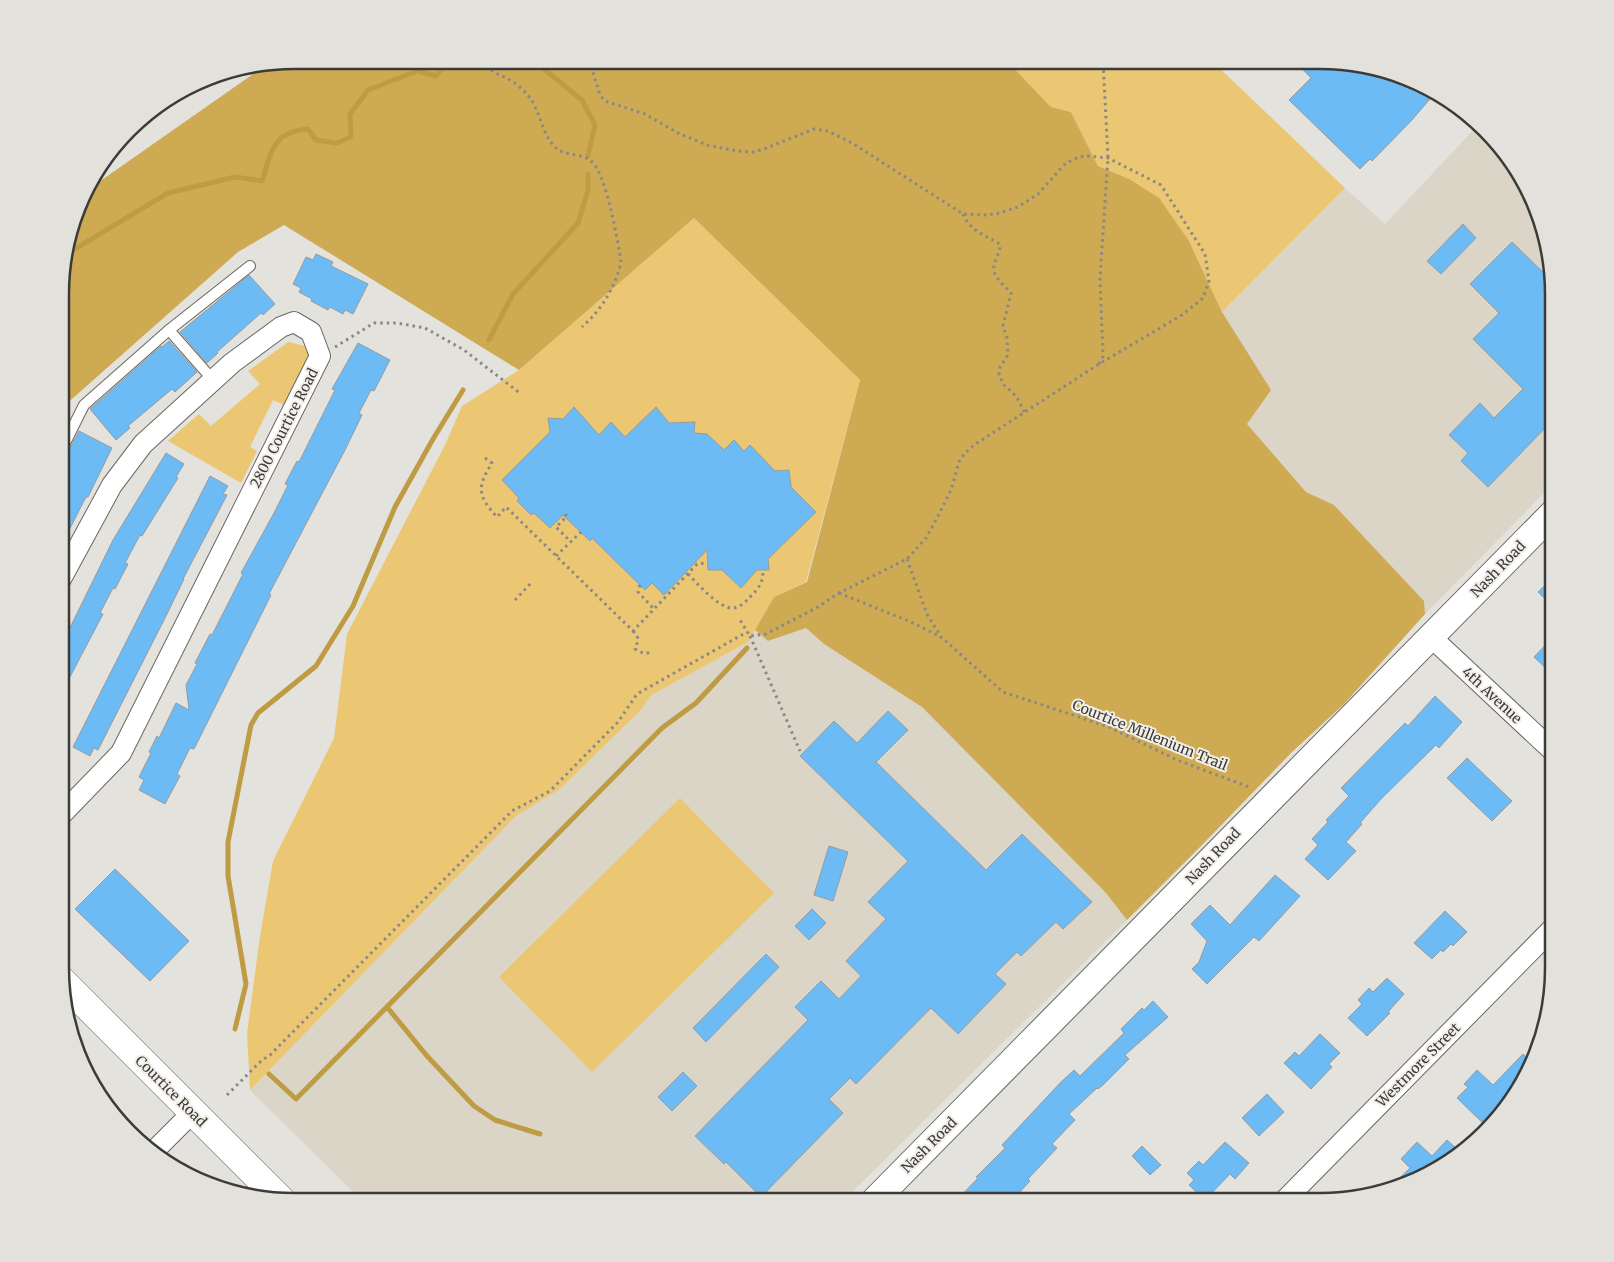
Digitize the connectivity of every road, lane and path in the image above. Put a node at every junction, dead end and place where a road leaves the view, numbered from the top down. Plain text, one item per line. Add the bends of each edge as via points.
1 (489, 69) edge
2 (592, 69) edge
3 (1103, 69) edge
4 (1108, 158) junction
5 (963, 214) junction
6 (250, 266) dead end
7 (582, 327) dead end
8 (169, 330) junction
9 (320, 356) junction
10 (1099, 364) junction
11 (213, 380) junction
12 (521, 394) dead end
13 (1025, 413) junction
14 (69, 435) edge
15 (485, 458) dead end
16 (565, 514) dead end
17 (1545, 521) edge
18 (581, 532) dead end
19 (571, 542) junction
20 (556, 556) junction
21 (907, 559) junction
22 (705, 563) dead end
23 (69, 564) edge
24 (763, 570) dead end
25 (688, 574) junction
26 (532, 582) dead end
27 (640, 585) dead end
28 (840, 593) junction
29 (514, 600) dead end
30 (654, 609) junction
31 (740, 620) dead end
32 (633, 631) junction
33 (747, 632) junction
34 (750, 636) junction
35 (941, 637) junction
36 (1431, 637) junction
37 (651, 653) dead end
38 (1545, 744) edge
39 (800, 751) dead end
40 (1249, 787) dead end
41 (69, 808) edge
42 (1545, 936) edge
43 (70, 990) edge
44 (228, 1095) dead end
45 (192, 1112) junction
46 (158, 1147) edge
47 (272, 1192) edge
48 (882, 1193) edge
49 (1292, 1193) edge

1 - 7 path via 514,82 528,95 555,148 591,160 604,184 621,262 619,274 604,304
2 - 5 path via 605,101 645,114 706,144 753,152 814,130 828,131
3 - 4 path
4 - 5 path via 1079,156 1066,163 1038,194 1018,207 986,215
4 - 10 path via 1100,278 1103,356
4 - 10 path via 1161,185 1205,254 1209,281 1203,298 1182,315
5 - 13 path via 966,223 975,231 1000,244 994,273 1011,293 1003,326 1008,355 999,375
6 - 8 lane
8 - 11 lane
8 - 14 lane via 84,405
9 - 11 street, 2800 Courtice Road via 311,332 294,322 281,327
9 - 12 path via 374,323 425,328 464,350
9 - 41 street, 2800 Courtice Road via 121,753
10 - 13 path
11 - 23 street, 2800 Courtice Road via 143,444 112,485
13 - 21 path via 964,454 936,520 926,538
15 - 20 path via 492,463 483,477 481,489 481,497 487,506 497,517 506,507
16 - 19 path via 567,516 556,527
17 - 36 street, Nash Road
18 - 19 path
19 - 20 path
20 - 32 path
21 - 28 path
21 - 35 path, Courtice Millenium Trail via 927,614
22 - 25 path via 697,564
24 - 25 path via 761,586 743,604 734,608 719,604
25 - 30 path
26 - 29 path
27 - 30 path via 638,592
28 - 34 path via 766,634
28 - 35 path
30 - 32 path
31 - 33 path
32 - 37 path via 639,640 634,649
33 - 34 path
33 - 44 path via 637,694 618,722 550,791 512,811
34 - 39 path
35 - 40 path, Courtice Millenium Trail via 1004,692 1109,727 1177,760
36 - 38 street, 4th Avenue
36 - 48 street, Nash Road
42 - 49 street, Westmore Street
43 - 45 main road, Courtice Road
45 - 46 street
45 - 47 main road, Courtice Road

